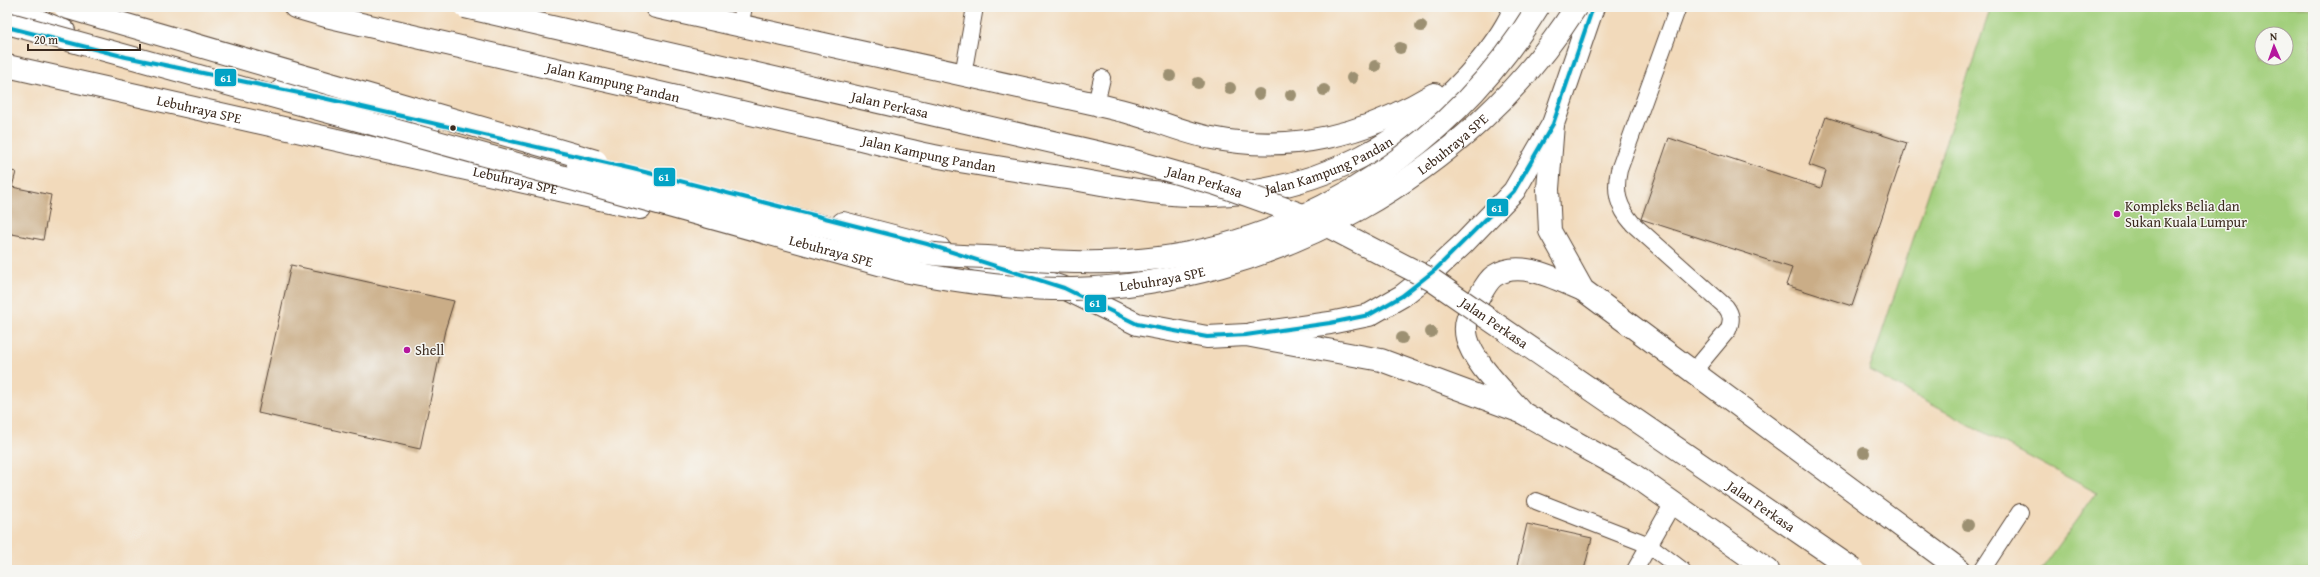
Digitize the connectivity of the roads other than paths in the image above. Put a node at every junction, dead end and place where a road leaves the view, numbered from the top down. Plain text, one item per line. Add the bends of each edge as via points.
1 (65, 7) edge
2 (295, 7) edge
3 (465, 7) edge
4 (656, 7) edge
5 (975, 7) edge
6 (1538, 7) edge
7 (1576, 7) edge
8 (1593, 7) edge
9 (1678, 7) edge
10 (7, 8) edge
11 (1514, 11) edge
12 (742, 16) edge
13 (7, 23) edge
14 (7, 27) edge
15 (126, 57) junction
16 (7, 66) edge
17 (963, 75) junction
18 (1102, 78) dead end
19 (1096, 104) junction
20 (1553, 124) junction
21 (831, 228) junction
22 (850, 255) junction
23 (1583, 290) junction
24 (1246, 335) junction
25 (1693, 372) junction
26 (1521, 412) junction
27 (1536, 501) dead end
28 (1673, 503) junction
29 (2020, 512) dead end
30 (1649, 546) junction
31 (1635, 570) edge
32 (1682, 570) edge
33 (1768, 570) edge
34 (1854, 570) edge
35 (1960, 570) edge
36 (1982, 570) edge

1 - 21 main road, bridge
2 - 11 main road, Jalan Kampung Pandan via 934,156 1150,192 1196,195 1256,191 1295,183 1369,154 1404,133 1436,108 1465,80 1490,49
3 - 34 main road, Jalan Perkasa, bridge via 1131,160 1216,184 1314,219 1432,280
4 - 12 main road, Jalan Kampung Pandan
5 - 17 lane
6 - 21 main road, Lebuhraya SPE, bridge via 1520,35 1471,96 1411,150 1355,188 1309,212 1262,232 1160,258 1108,263 1056,263 899,249
7 - 22 main road, Lebuhraya SPE, bridge via 1530,70 1489,113 1445,152 1397,186 1346,217 1295,241 1241,260 1172,277 1130,284 1074,288 1016,287 960,282 904,271
8 - 20 main road
9 - 25 lane via 1616,184 1623,213 1731,314 1732,322 1728,330
10 - 15 main road
11 - 19 main road, Jalan Kampung Pandan via 1492,42 1469,67 1439,91 1406,111 1377,124 1333,137 1295,142 1254,143 1214,139
12 - 17 main road, Jalan Kampung Pandan
13 - 22 main road, bridge
14 - 15 main road
14 - 21 main road, Lebuhraya SPE, bridge via 160,59
15 - 24 main road via 323,98 633,169 927,244 1064,288 1137,324 1207,337
16 - 22 main road, Lebuhraya SPE, bridge
17 - 19 main road, Jalan Kampung Pandan
18 - 19 lane
20 - 23 main road via 1548,189 1550,230
20 - 24 main road via 1514,191 1435,270 1402,296 1369,315
23 - 25 main road
23 - 26 main road via 1543,273 1506,270 1492,277 1466,317 1467,338 1477,360
24 - 26 main road via 1381,360
25 - 35 main road
26 - 28 main road via 1631,473
27 - 30 lane
28 - 30 lane
28 - 33 main road
29 - 36 lane
30 - 31 lane
30 - 32 lane

